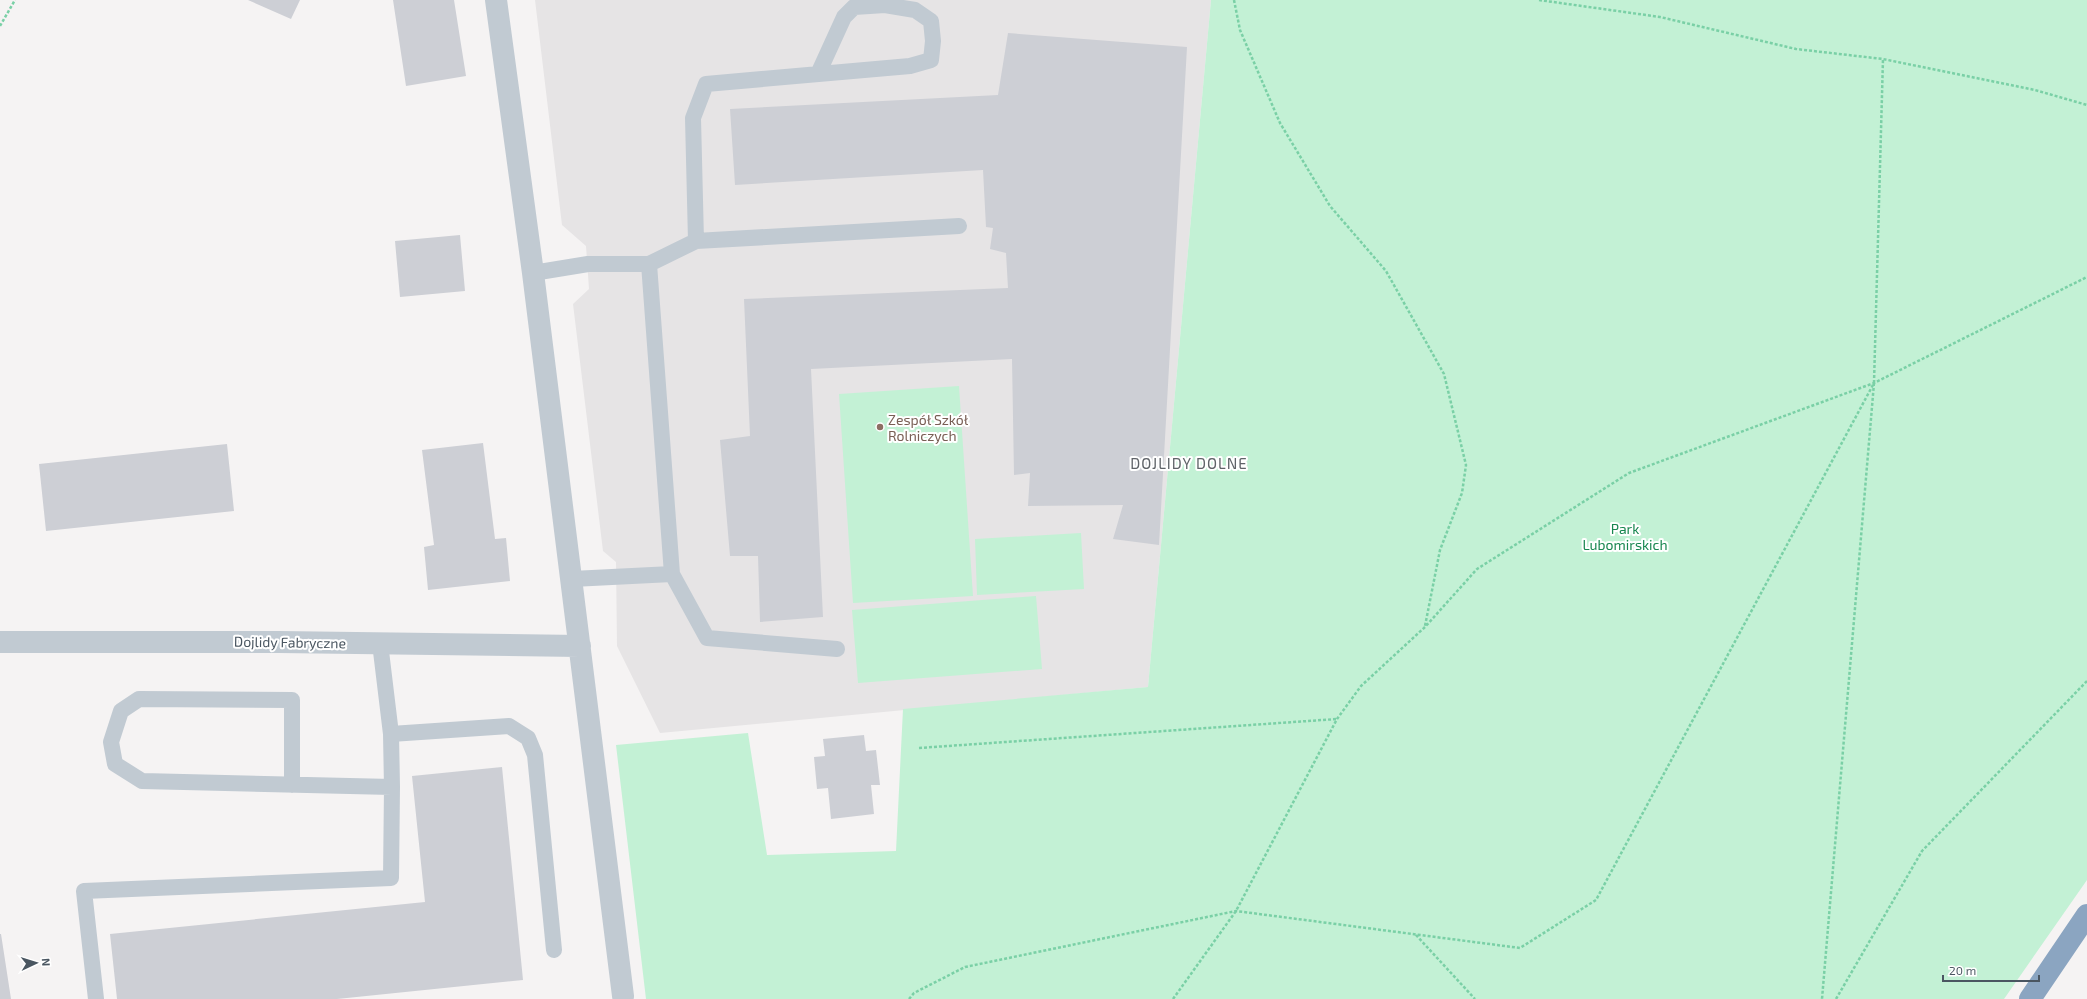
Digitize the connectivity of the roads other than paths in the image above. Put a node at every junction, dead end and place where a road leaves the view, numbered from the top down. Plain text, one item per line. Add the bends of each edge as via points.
1 (496, 0) edge
2 (818, 74) junction
3 (958, 226) dead end
4 (696, 241) junction
5 (650, 264) junction
6 (533, 273) junction
7 (672, 574) junction
8 (572, 579) junction
9 (0, 642) edge
10 (380, 643) junction
11 (580, 646) junction
12 (837, 649) dead end
13 (391, 734) junction
14 (292, 785) junction
15 (392, 787) junction
16 (2087, 915) edge
17 (554, 950) dead end
18 (623, 998) edge
19 (96, 999) edge
20 (2030, 999) edge

1 - 6 street
2 - 2 lane via 910,66 931,60 931,21 915,10 885,4 854,7 844,17
2 - 4 lane via 706,84 693,118
3 - 4 lane
4 - 5 lane
5 - 6 lane via 588,264
5 - 7 lane
6 - 8 street
7 - 8 lane
7 - 12 lane via 707,638
8 - 11 street
9 - 10 street, Dojlidy Fabryczne
10 - 11 street, Dojlidy Fabryczne
10 - 13 lane
11 - 18 street
13 - 15 lane
13 - 17 lane via 509,726 528,738 535,755
14 - 14 lane via 142,781 115,764 111,742 121,711 139,699 292,700
14 - 15 lane
15 - 19 lane via 391,878 84,891
16 - 20 highway

